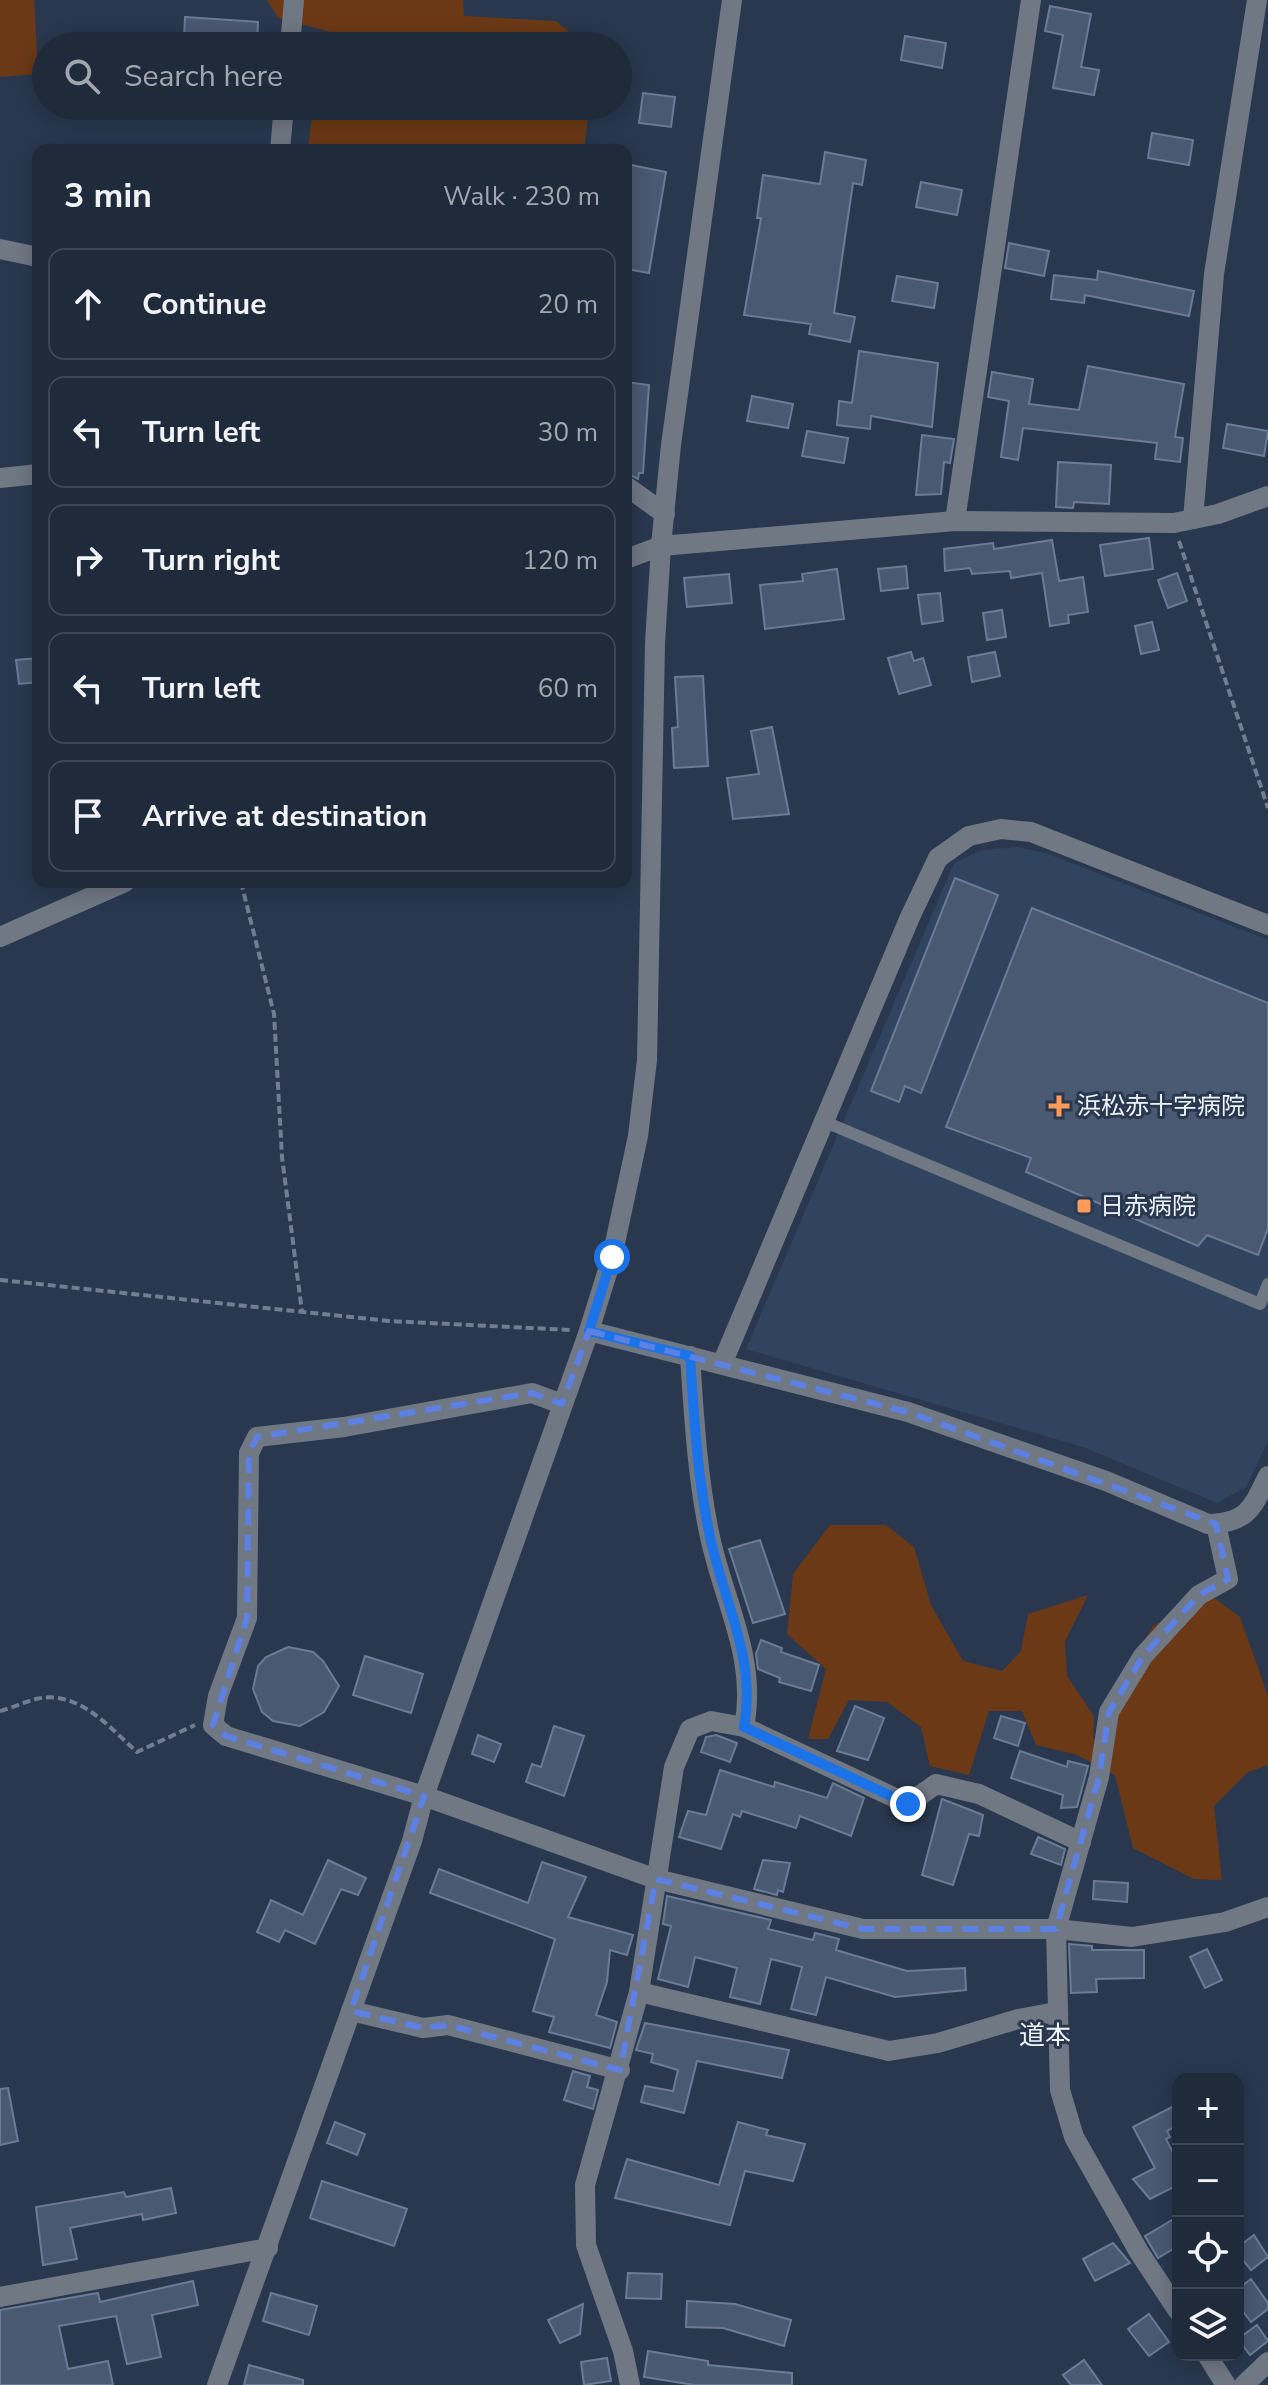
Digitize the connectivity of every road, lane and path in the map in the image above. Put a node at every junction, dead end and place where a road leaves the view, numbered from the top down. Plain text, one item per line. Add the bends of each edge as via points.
1 (294, 0) edge
2 (732, 0) edge
3 (1031, 0) edge
4 (1257, 0) edge
5 (291, 32) edge
6 (283, 120) edge
7 (281, 144) edge
8 (0, 249) edge
9 (32, 256) edge
10 (32, 476) edge
11 (0, 478) edge
12 (632, 490) edge
13 (1268, 496) edge
14 (665, 514) junction
15 (955, 521) junction
16 (1184, 521) junction
17 (661, 546) junction
18 (632, 557) edge
19 (1268, 808) edge
20 (111, 888) edge
21 (242, 888) edge
22 (1268, 925) edge
23 (0, 937) edge
24 (825, 1122) junction
25 (0, 1280) edge
26 (1268, 1284) edge
27 (302, 1312) junction
28 (589, 1331) junction
29 (690, 1356) junction
30 (722, 1364) junction
31 (562, 1404) junction
32 (1268, 1476) edge
33 (1212, 1524) junction
34 (0, 1711) edge
35 (215, 1715) junction
36 (744, 1727) junction
37 (424, 1796) junction
38 (1081, 1842) junction
39 (656, 1879) junction
40 (1268, 1907) edge
41 (1056, 1929) junction
42 (639, 1992) junction
43 (351, 2011) junction
44 (1056, 2012) junction
45 (620, 2070) junction
46 (268, 2248) junction
47 (0, 2297) edge
48 (1172, 2302) edge
49 (1211, 2361) edge
50 (1268, 2362) edge
51 (217, 2385) edge
52 (630, 2385) edge
53 (1226, 2385) edge
54 (1244, 2385) edge

1 - 5 street
2 - 14 street
3 - 15 street
4 - 16 street via 1214,274
6 - 7 street
8 - 9 street
10 - 11 street
12 - 14 street
13 - 16 street
14 - 17 street
15 - 16 street
15 - 17 street
16 - 19 path via 1187,573
17 - 18 street
17 - 28 street via 647,1060 638,1136 612,1257
20 - 23 street
21 - 27 path via 274,1014 282,1157
22 - 24 street via 1031,832 993,830 969,836 938,858
24 - 26 lane via 1260,1304
24 - 30 street
25 - 27 path
27 - 28 path
28 - 29 street
28 - 31 street
29 - 30 street
29 - 36 street via 709,1537 746,1658
30 - 33 street via 908,1412
31 - 35 street via 532,1393 257,1437 249,1453 247,1618
31 - 37 street
32 - 33 street via 1252,1508 1232,1524
33 - 38 street via 1228,1579 1199,1595 1143,1656 1109,1712
34 - 35 path via 37,1698 61,1698 85,1706 137,1752
35 - 37 street via 213,1725 226,1736
36 - 38 street via 908,1804 936,1784 979,1794
36 - 39 street via 711,1721 690,1729 683,1740
37 - 39 street
37 - 43 street
38 - 41 street
39 - 41 street via 863,1929
39 - 42 street
40 - 41 street via 1225,1922 1132,1937
41 - 44 street
42 - 44 street via 889,2051
42 - 45 street
43 - 45 street via 423,2028 448,2025
43 - 46 street
44 - 48 street via 1060,2090 1074,2137
45 - 52 street via 585,2185 586,2245
46 - 47 street
46 - 51 street
49 - 53 street
50 - 54 street

